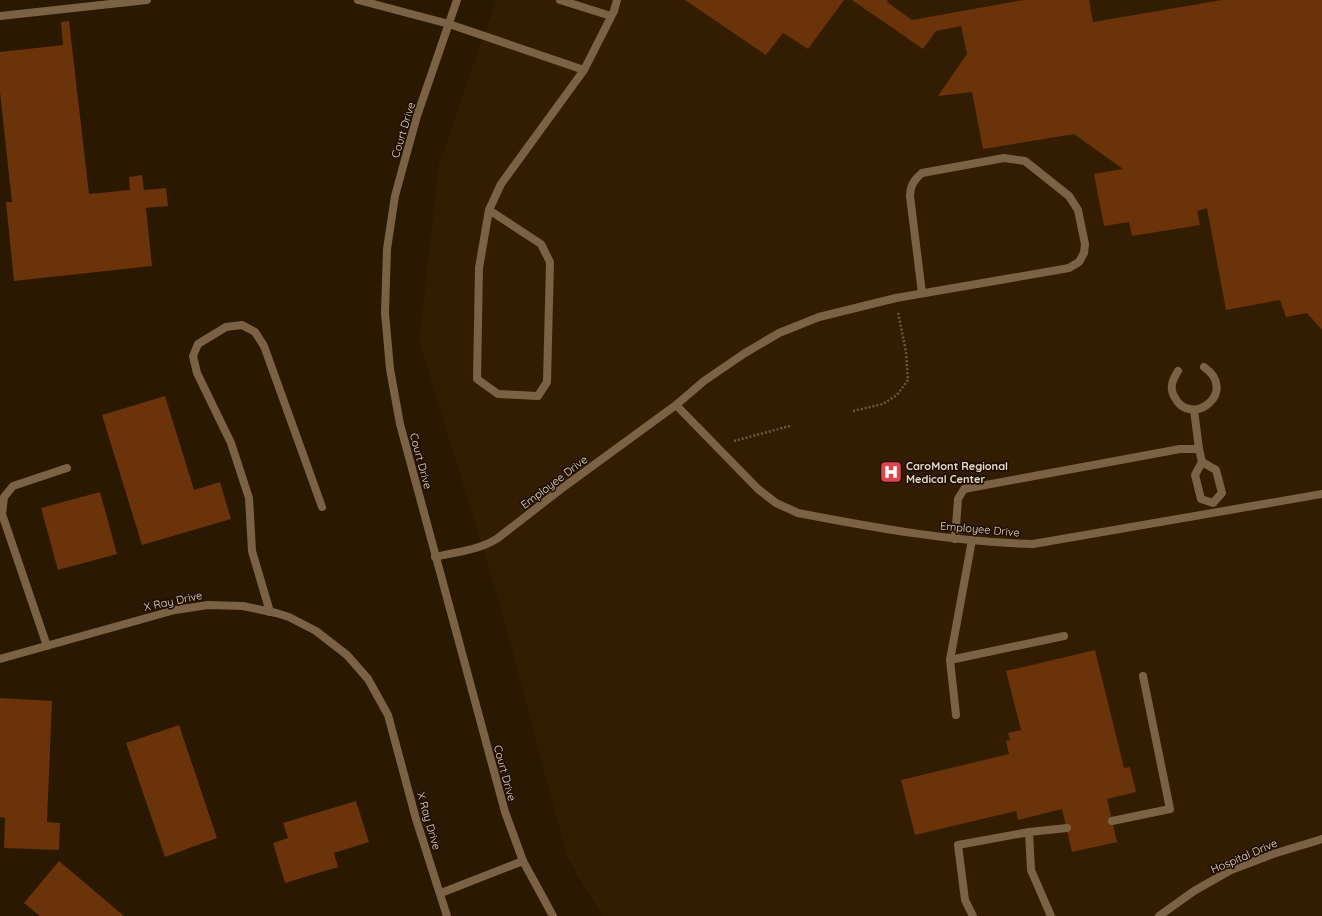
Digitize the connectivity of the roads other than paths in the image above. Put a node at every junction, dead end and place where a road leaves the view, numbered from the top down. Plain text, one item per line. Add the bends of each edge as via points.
1 (147, 0) edge
2 (358, 0) edge
3 (456, 0) edge
4 (560, 0) edge
5 (617, 0) edge
6 (0, 16) edge
7 (611, 16) junction
8 (449, 24) junction
9 (584, 70) junction
10 (489, 210) junction
11 (922, 293) junction
12 (1204, 367) dead end
13 (1178, 371) dead end
14 (676, 405) junction
15 (1194, 410) junction
16 (1199, 449) junction
17 (1202, 462) junction
18 (67, 468) dead end
19 (1322, 494) edge
20 (1213, 503) junction
21 (322, 507) dead end
22 (1215, 513) junction
23 (955, 539) junction
24 (972, 540) junction
25 (435, 557) junction
26 (270, 612) junction
27 (1064, 636) dead end
28 (47, 646) junction
29 (0, 659) edge
30 (950, 660) junction
31 (1143, 676) dead end
32 (956, 715) dead end
33 (1112, 821) dead end
34 (1067, 828) dead end
35 (1029, 832) junction
36 (1322, 839) edge
37 (523, 861) junction
38 (441, 893) junction
39 (447, 916) edge
40 (553, 916) edge
41 (973, 916) edge
42 (1051, 916) edge
43 (1159, 916) edge

1 - 6 street
2 - 8 street
3 - 8 street, Court Drive
4 - 7 street
5 - 7 street
7 - 9 street
8 - 9 street
8 - 25 street, Court Drive via 417,116 396,196 387,249 385,294 394,393
9 - 10 street via 501,184
10 - 10 street via 479,268 477,379 498,394 538,396 547,382 550,262 541,244
11 - 11 street, Employee Drive via 910,196 914,181 922,173 1004,158 1025,161 1069,196 1078,210 1085,244 1084,253 1079,262 1069,268
11 - 14 street, Employee Drive via 819,317 779,333 710,377
12 - 15 street via 1215,378 1216,392 1208,405
13 - 15 street via 1171,385 1172,393 1180,405
14 - 23 street, Employee Drive via 758,489 776,503 798,513
14 - 25 street, Employee Drive via 491,542
15 - 16 street
16 - 17 street
16 - 23 street via 1180,449 964,489 958,499
17 - 20 street via 1196,475 1201,499
17 - 20 street via 1216,470 1222,493
18 - 28 street via 14,486 4,497 2,514
19 - 22 street, Employee Drive
20 - 22 street
21 - 26 street via 264,346 255,332 242,325 226,327 198,344 192,356 197,373 231,443 249,498 252,551
22 - 24 street, Employee Drive via 1033,544
23 - 24 street, Employee Drive
24 - 30 street
25 - 37 street, Court Drive via 503,806
26 - 28 street, X Ray Drive via 243,606 208,605 175,610
26 - 38 street, X Ray Drive via 289,617 316,631 347,655 368,679 388,715 418,826
27 - 30 street
28 - 29 street, X Ray Drive
30 - 32 street
31 - 33 street via 1170,809
34 - 35 street
35 - 41 street via 958,845 965,900
35 - 42 street via 1031,870
36 - 43 street, Hospital Drive via 1231,870 1194,891
37 - 38 street
37 - 40 street, Court Drive
38 - 39 street, X Ray Drive

